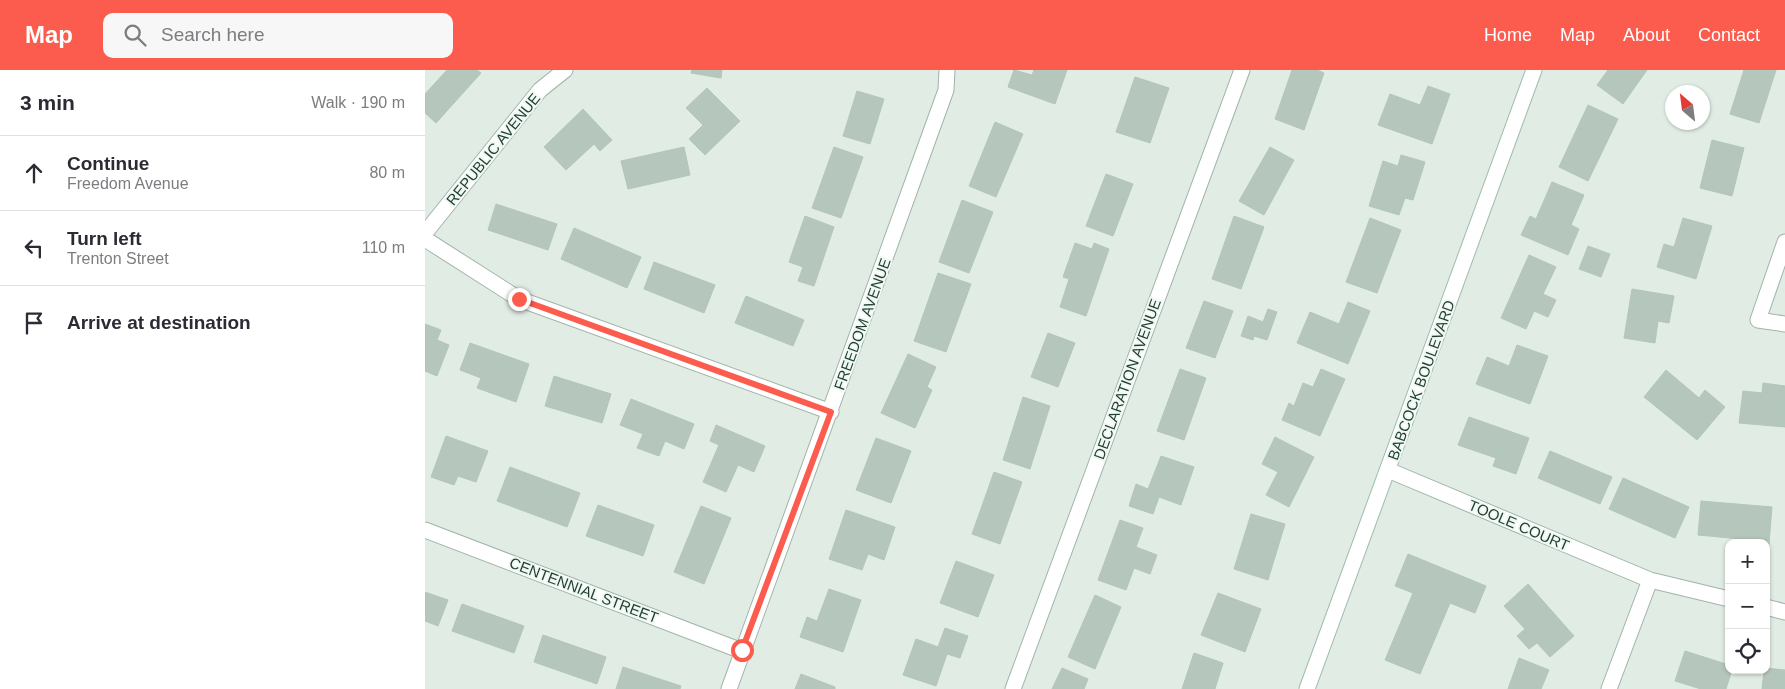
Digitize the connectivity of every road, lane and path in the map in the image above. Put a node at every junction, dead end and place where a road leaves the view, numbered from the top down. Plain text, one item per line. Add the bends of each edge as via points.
1 (565, 70) edge
2 (947, 70) edge
3 (1242, 70) edge
4 (1534, 70) edge
5 (425, 233) edge
6 (425, 239) edge
7 (1785, 242) edge
8 (1785, 324) edge
9 (831, 412) junction
10 (1389, 470) junction
11 (425, 530) edge
12 (1650, 580) junction
13 (1725, 597) edge
14 (1770, 608) edge
15 (1785, 612) edge
16 (742, 650) junction
17 (729, 689) edge
18 (1013, 689) edge
19 (1307, 689) edge
20 (1609, 689) edge

1 - 5 street, REPUBLIC AVENUE via 540,90
2 - 9 street, FREEDOM AVENUE via 946,90
3 - 18 street, DECLARATION AVENUE
4 - 10 street, BABCOCK BOULEVARD
6 - 9 street via 519,299
7 - 8 street via 1759,320
9 - 16 street, FREEDOM AVENUE
10 - 12 street, TOOLE COURT
10 - 19 street, BABCOCK BOULEVARD
11 - 16 street, CENTENNIAL STREET
12 - 13 street, TOOLE COURT
12 - 20 street
14 - 15 street
16 - 17 street, FREEDOM AVENUE

